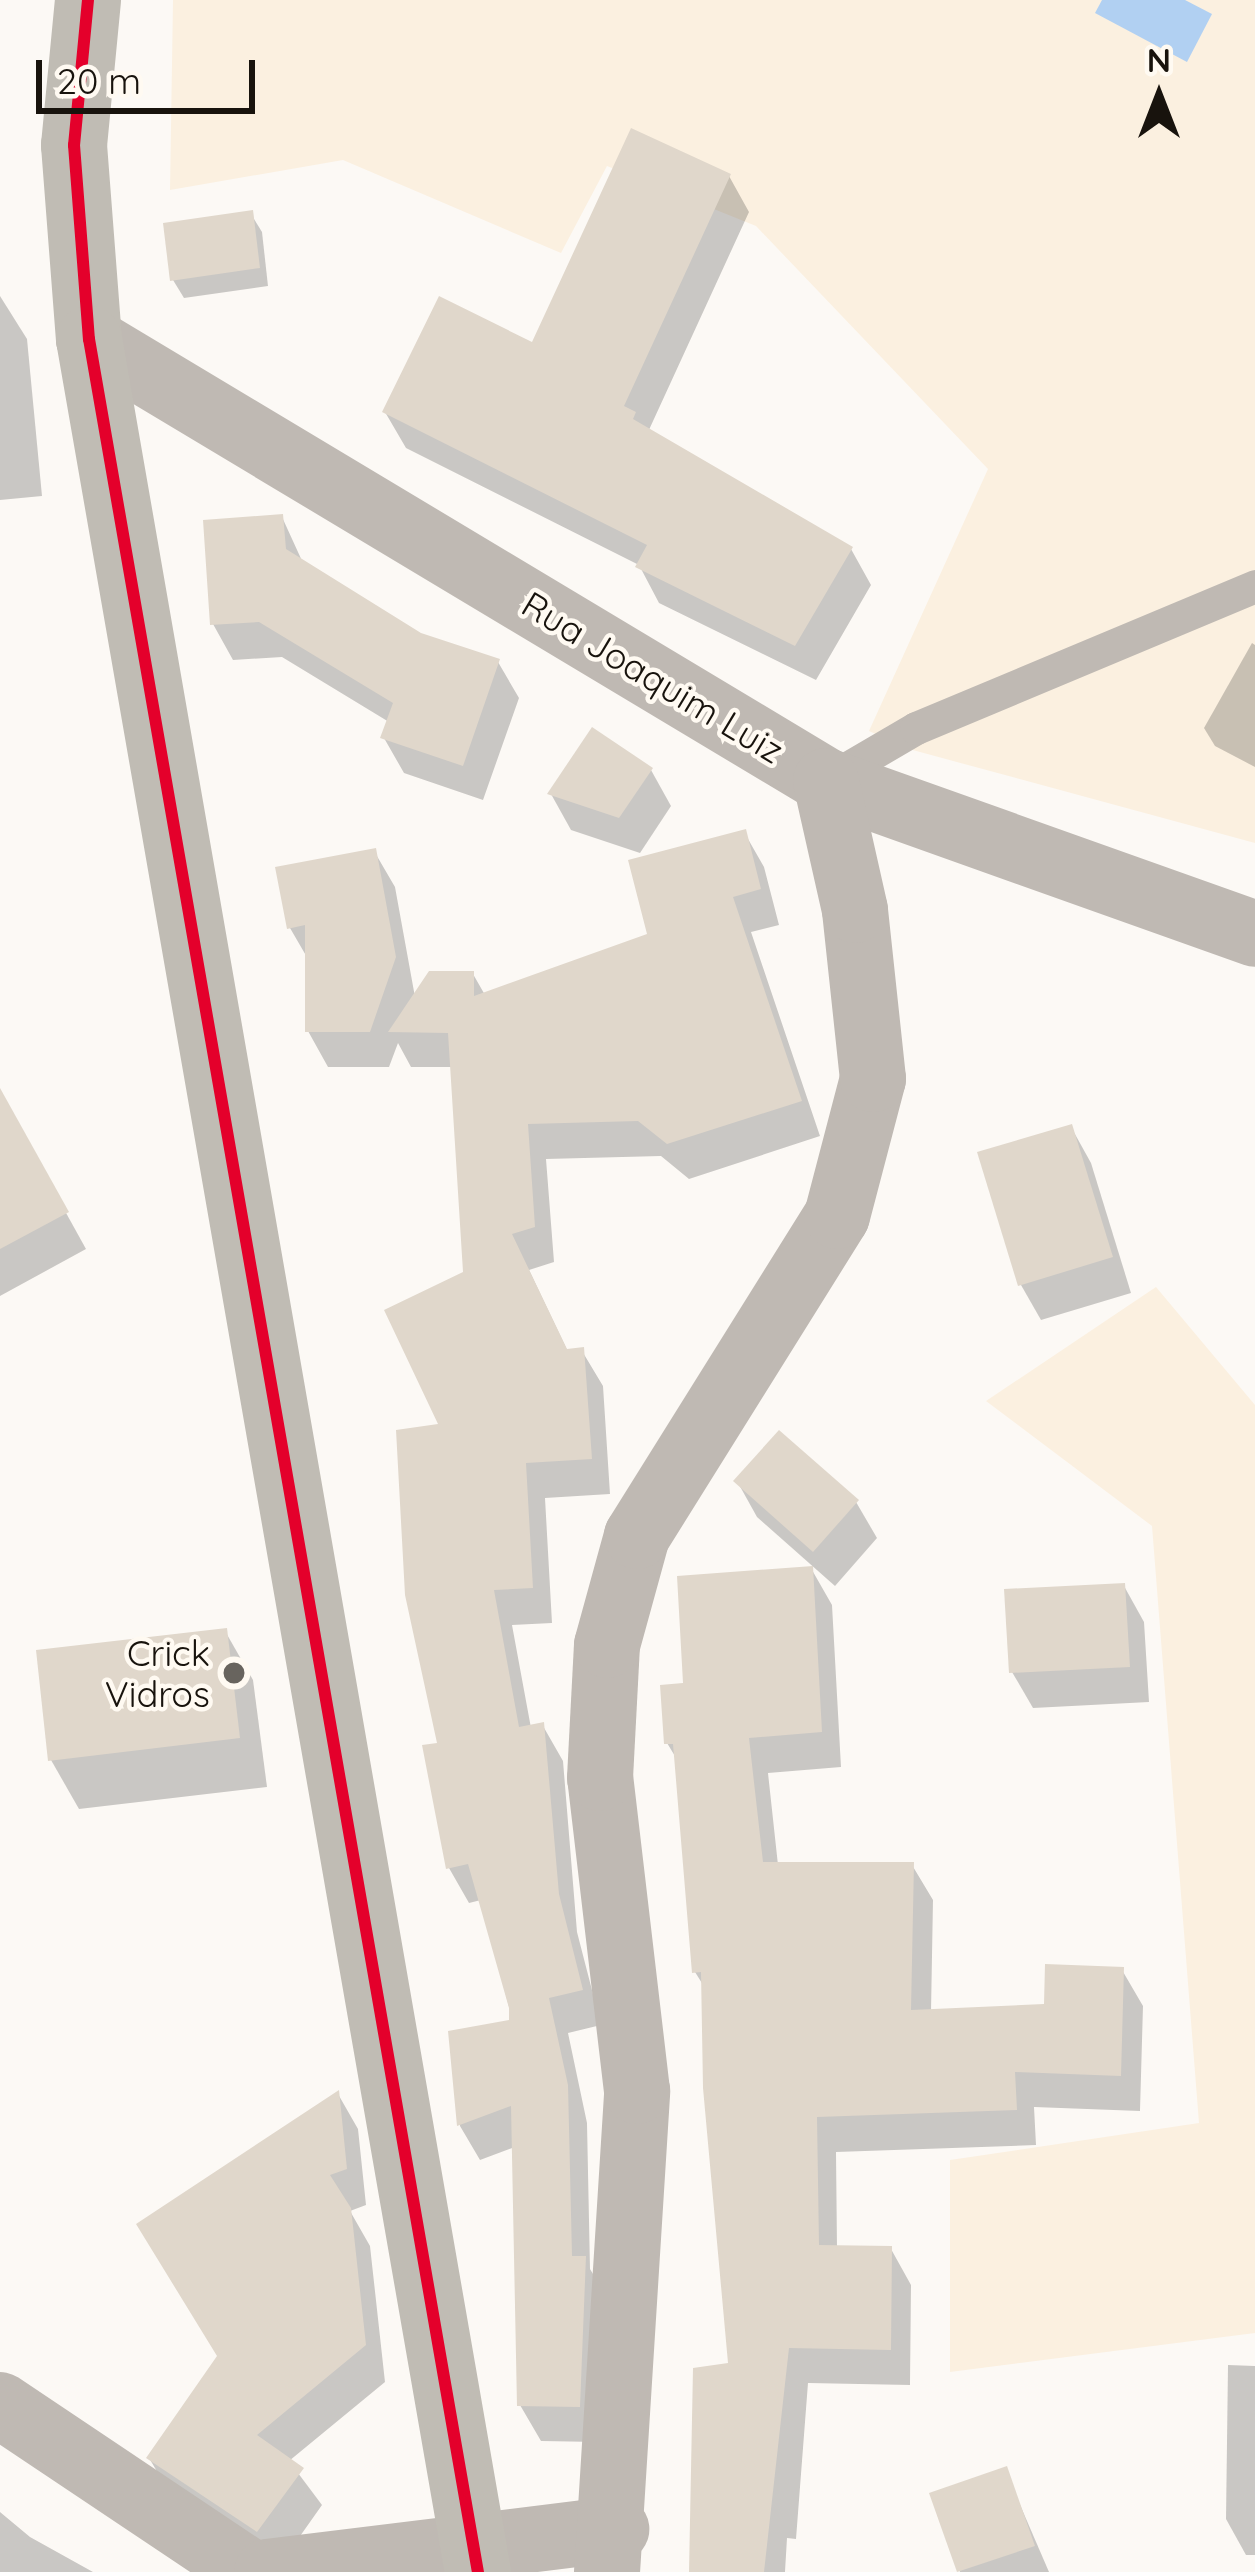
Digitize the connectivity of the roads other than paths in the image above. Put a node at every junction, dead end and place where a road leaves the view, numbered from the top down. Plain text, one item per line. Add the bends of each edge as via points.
1 (88, 0) edge
2 (89, 339) junction
3 (1255, 586) edge
4 (826, 782) junction
5 (1255, 934) edge
6 (0, 2405) edge
7 (611, 2551) edge
8 (476, 2558) edge
9 (249, 2572) edge
10 (267, 2572) edge

1 - 2 main road via 74,145
2 - 4 street, Rua Joaquim Luiz
2 - 8 main road
3 - 4 lane via 916,728
4 - 5 street, Rua Joaquim Luiz
4 - 7 street via 855,910 873,1079 837,1216 637,1536 607,1645 600,1778 637,2091
6 - 9 street
7 - 8 street
8 - 10 street

